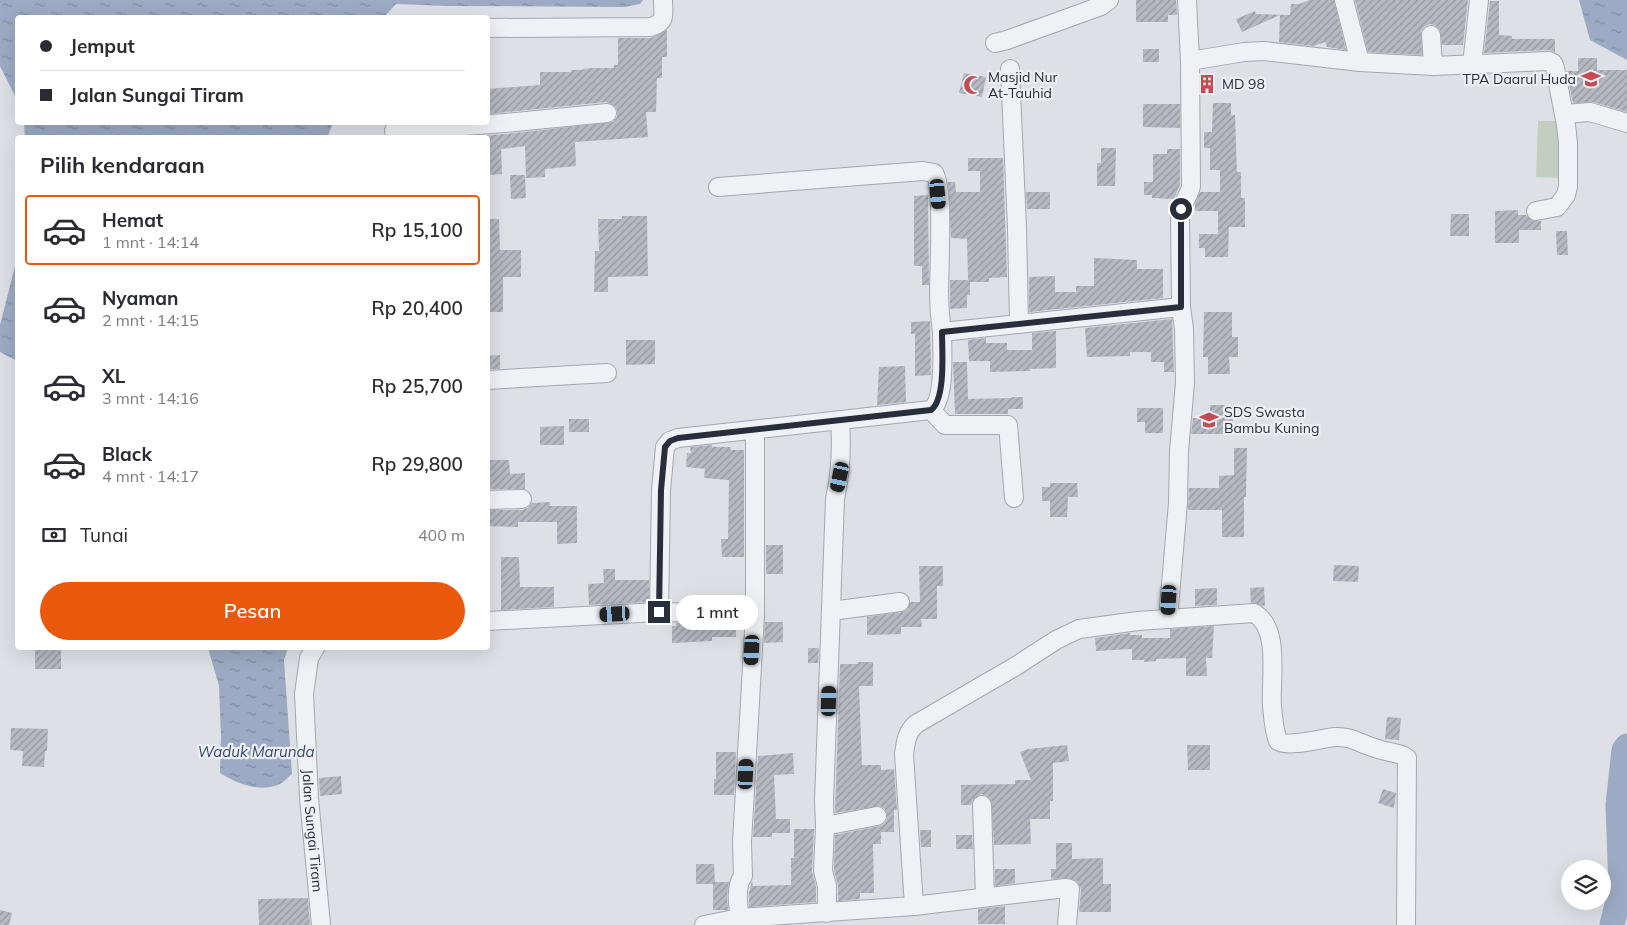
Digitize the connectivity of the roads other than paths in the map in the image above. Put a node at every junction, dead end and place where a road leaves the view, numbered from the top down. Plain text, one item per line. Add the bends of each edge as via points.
1 (663, 0) edge
2 (1109, 0) edge
3 (1187, 0) edge
4 (1344, 0) edge
5 (1479, 0) edge
6 (490, 28) edge
7 (1431, 35) dead end
8 (995, 43) dead end
9 (1190, 61) junction
10 (1360, 62) junction
11 (1472, 65) junction
12 (1433, 66) junction
13 (1010, 70) dead end
14 (607, 113) dead end
15 (1564, 114) junction
16 (1627, 123) edge
17 (490, 124) edge
18 (473, 125) edge
19 (394, 130) edge
20 (718, 187) dead end
21 (1536, 211) dead end
22 (1181, 307) junction
23 (1019, 324) junction
24 (942, 332) junction
25 (607, 373) dead end
26 (490, 380) edge
27 (931, 410) junction
28 (840, 421) junction
29 (754, 430) junction
30 (1014, 498) dead end
31 (522, 499) dead end
32 (490, 500) edge
33 (900, 602) dead end
34 (832, 611) junction
35 (659, 612) junction
36 (754, 614) junction
37 (1168, 619) junction
38 (490, 621) edge
39 (314, 650) edge
40 (982, 805) dead end
41 (877, 816) dead end
42 (825, 826) junction
43 (985, 897) junction
44 (914, 906) junction
45 (827, 913) junction
46 (740, 918) junction
47 (321, 925) edge
48 (704, 925) edge
49 (1067, 925) edge
50 (1406, 925) edge

1 - 6 street via 663,18 650,27
2 - 8 street via 1101,6
3 - 9 street
4 - 10 street
5 - 11 street
7 - 12 street
9 - 10 street via 1264,51
9 - 22 street via 1191,186 1180,215
10 - 12 street
11 - 12 street
11 - 15 street via 1553,63
13 - 23 street
14 - 17 street
15 - 16 street via 1590,112
15 - 21 street via 1568,143 1566,195 1556,207
18 - 19 street
20 - 24 street via 923,171 934,173 940,208
22 - 23 street
22 - 37 street via 1185,383
23 - 24 street
24 - 27 street via 940,397
25 - 26 street
27 - 28 street
27 - 30 street via 945,425 1008,425
28 - 29 street
28 - 34 street via 842,457 836,499
29 - 35 street via 678,438 665,447
29 - 36 street
31 - 32 street
33 - 34 street
34 - 42 street
35 - 36 street
35 - 38 street
36 - 46 street via 743,876 739,881
37 - 44 street via 1071,632 910,729 904,754
37 - 50 street via 1254,613 1260,616 1272,651 1272,706 1276,736 1281,743 1344,737 1407,758
39 - 47 street, Jalan Sungai Tiram via 309,658 304,694 309,798
40 - 43 street
41 - 42 street
42 - 45 street via 823,871 827,886
43 - 44 street
43 - 49 street via 1068,888
44 - 45 street
45 - 46 street
46 - 48 street

